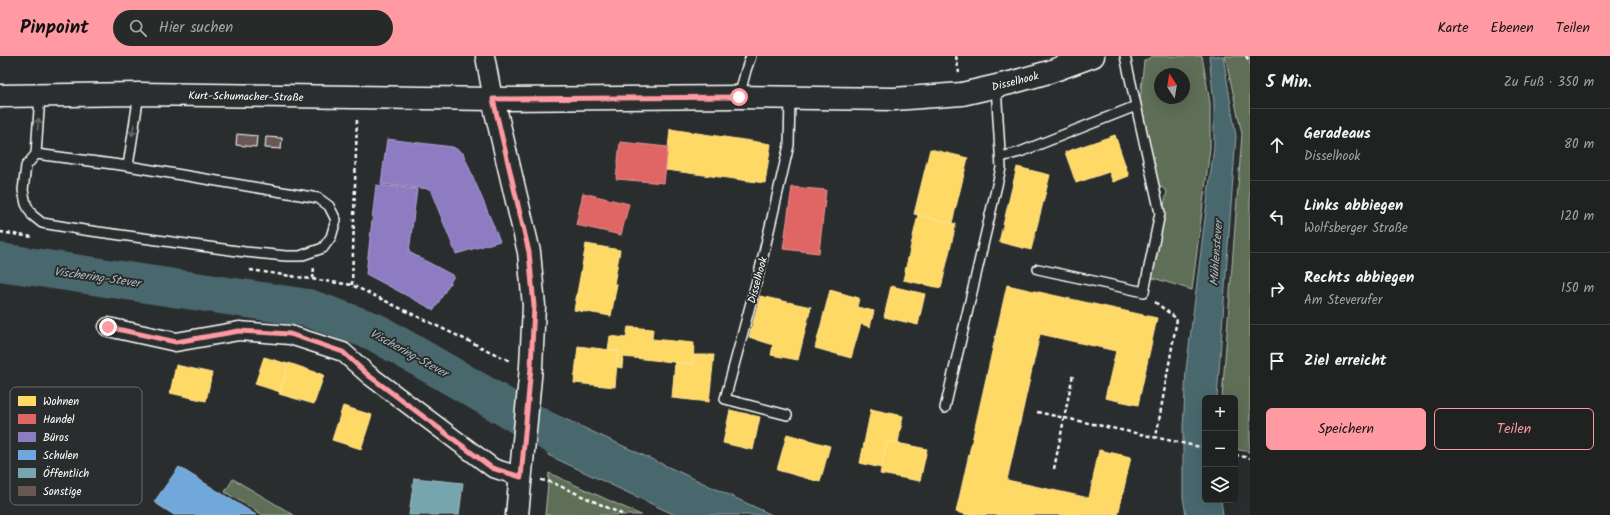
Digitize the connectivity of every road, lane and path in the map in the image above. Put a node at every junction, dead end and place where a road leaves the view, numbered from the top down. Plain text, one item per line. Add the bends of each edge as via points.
1 (485, 56) edge
2 (751, 56) edge
3 (1093, 56) edge
4 (1125, 56) edge
5 (1246, 56) edge
6 (1250, 62) edge
7 (996, 86) junction
8 (139, 94) junction
9 (40, 95) junction
10 (0, 96) edge
11 (358, 97) junction
12 (739, 97) junction
13 (790, 98) junction
14 (493, 99) junction
15 (1136, 106) junction
16 (36, 154) junction
17 (1000, 157) junction
18 (128, 166) junction
19 (1038, 269) dead end
20 (1144, 292) junction
21 (108, 327) dead end
22 (1073, 374) dead end
23 (530, 377) junction
24 (945, 408) dead end
25 (1037, 412) dead end
26 (787, 415) dead end
27 (1064, 417) junction
28 (1156, 437) junction
29 (1202, 447) edge
30 (1238, 456) edge
31 (1250, 458) edge
32 (522, 467) junction
33 (1054, 469) dead end
34 (517, 515) edge
35 (624, 515) edge

1 - 14 street
2 - 12 lane
3 - 7 main road, Disselhook via 1049,72
4 - 15 lane
5 - 6 path
7 - 13 main road, Disselhook via 962,94 894,99
7 - 17 lane
8 - 9 main road, Kurt-Schumacher-Straße
8 - 11 main road, Kurt-Schumacher-Straße
8 -> 18 lane
9 - 10 main road, Kurt-Schumacher-Straße
16 -> 9 lane
11 - 14 main road, Kurt-Schumacher-Straße
11 - 23 path via 352,285 511,362
12 - 13 main road, Disselhook
12 - 14 main road, Disselhook
13 - 26 lane, Disselhook via 789,145 726,398
14 - 23 main road via 529,252 534,306
15 - 17 lane via 1020,152
15 - 20 lane via 1160,213
16 - 18 lane
16 - 18 lane via 26,166 23,190 32,215 47,225 286,256 312,253 323,248 332,237 336,220 329,206 318,198
17 - 24 lane via 1001,168
19 - 20 lane
20 - 28 path via 1177,319
21 - 32 street via 176,342 239,331 290,334 343,352 368,375 492,468
22 - 27 path
23 - 32 main road
25 - 27 path
27 - 28 path
27 - 33 path
28 - 29 path
30 - 31 path
32 - 34 main road
32 - 35 path

